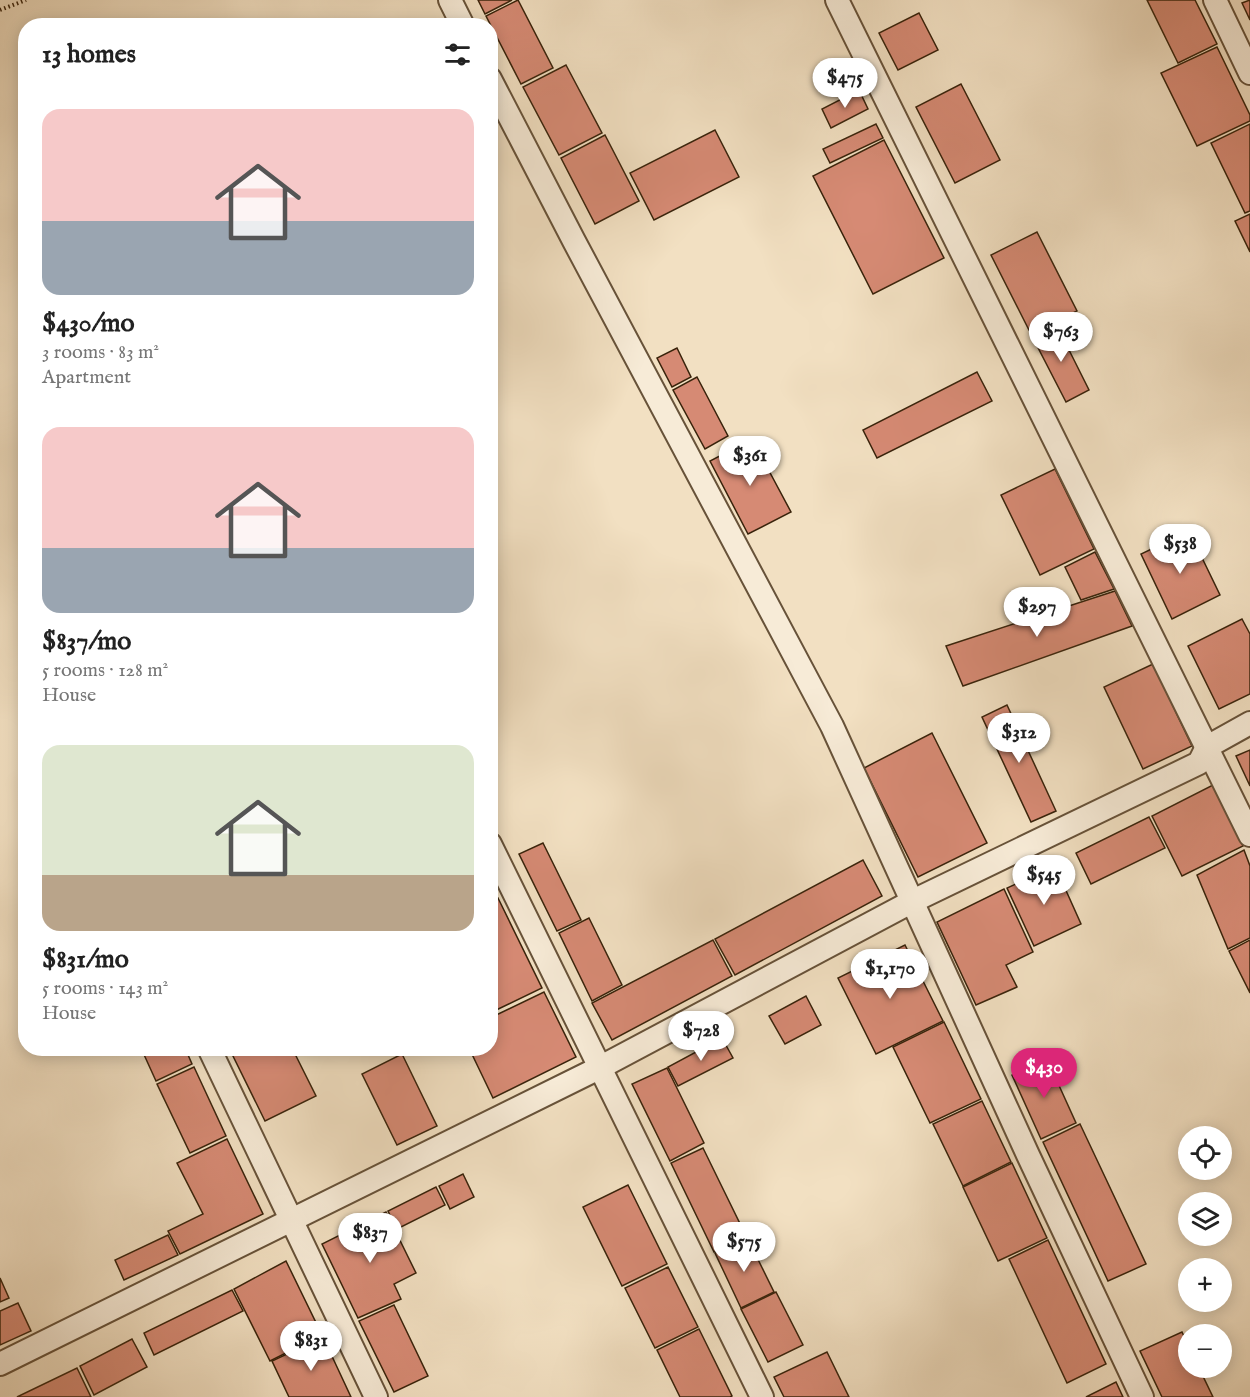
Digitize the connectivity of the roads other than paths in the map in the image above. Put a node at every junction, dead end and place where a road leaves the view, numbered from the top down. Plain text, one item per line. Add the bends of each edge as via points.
1 (450, 0) edge
2 (837, 0) edge
3 (1215, 0) edge
4 (459, 18) edge
5 (1250, 73) edge
6 (498, 94) edge
7 (1250, 723) edge
8 (1207, 747) junction
9 (1250, 835) edge
10 (498, 860) edge
11 (913, 901) junction
12 (213, 1056) edge
13 (599, 1068) junction
14 (291, 1220) junction
15 (0, 1364) edge
16 (376, 1397) edge
17 (762, 1397) edge
18 (1142, 1397) edge

1 - 4 street
2 - 8 street
3 - 5 street
6 - 11 street via 832,726
7 - 8 street
8 - 9 street
8 - 11 street via 1199,763
10 - 13 street
11 - 13 street
11 - 18 street
12 - 14 street
13 - 14 street
13 - 17 street
14 - 15 street
14 - 16 street

